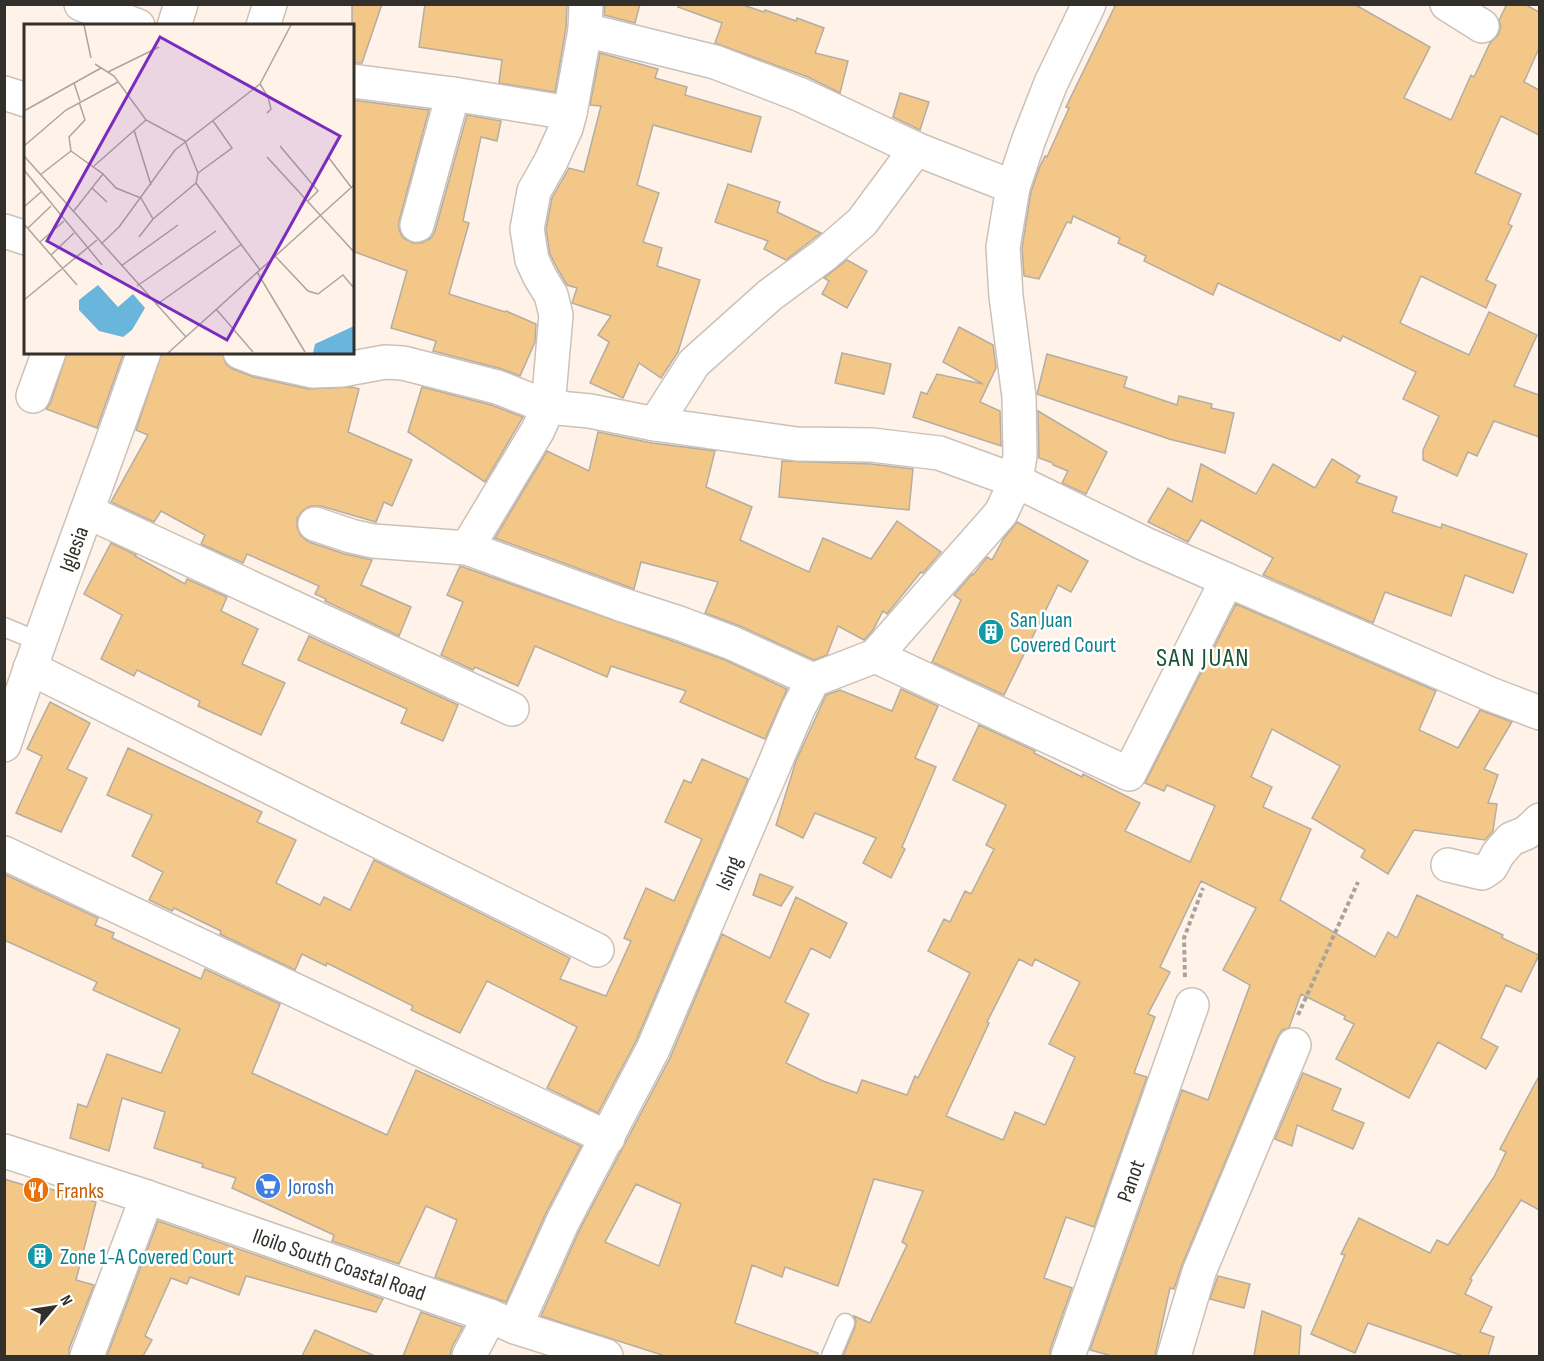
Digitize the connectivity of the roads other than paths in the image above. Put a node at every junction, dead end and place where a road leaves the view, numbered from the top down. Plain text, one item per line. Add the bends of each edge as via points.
1 (81, 4) edge
2 (182, 4) edge
3 (270, 4) edge
4 (1089, 4) edge
5 (1447, 4) edge
6 (585, 17) edge
7 (133, 24) edge
8 (175, 24) edge
9 (264, 24) edge
10 (1482, 26) dead end
11 (354, 81) edge
12 (4, 93) edge
13 (453, 94) junction
14 (24, 99) edge
15 (570, 113) junction
16 (916, 149) junction
17 (1013, 187) junction
18 (417, 225) dead end
19 (4, 231) edge
20 (24, 237) edge
21 (48, 354) edge
22 (143, 354) edge
23 (245, 354) edge
24 (33, 396) dead end
25 (548, 407) junction
26 (655, 424) junction
27 (1016, 481) junction
28 (88, 512) junction
29 (315, 524) dead end
30 (467, 548) junction
31 (1227, 580) junction
32 (4, 627) edge
33 (35, 655) junction
34 (875, 656) junction
35 (813, 680) junction
36 (512, 709) dead end
37 (1539, 713) edge
38 (4, 745) edge
39 (1539, 820) edge
40 (4, 853) edge
41 (1448, 865) dead end
42 (597, 950) dead end
43 (1192, 1005) road end
44 (1294, 1045) road end
45 (608, 1138) junction
46 (4, 1151) edge
47 (147, 1197) junction
48 (502, 1322) junction
49 (844, 1323) dead end
50 (87, 1356) edge
51 (469, 1356) edge
52 (606, 1356) edge
53 (831, 1356) edge
54 (1068, 1356) edge
55 (1174, 1356) edge

1 - 7 street
2 - 8 street
3 - 9 street
4 - 17 street via 1051,83
5 - 10 street
6 - 15 street
6 - 16 street via 801,95
11 - 13 street
12 - 14 street
13 - 15 street
13 - 18 street
15 - 25 street via 563,137 534,191 527,229 532,260 551,295 556,315
16 - 17 street
16 - 26 street via 862,222 770,295 694,363
17 - 27 street via 1003,247 1019,397 1020,456
19 - 20 street
21 - 24 street
22 - 28 street, Iglesia
23 - 25 street via 312,371 403,363 497,387
25 - 26 street
25 - 30 street
26 - 27 street via 797,444 872,445 939,453
27 - 31 street
27 - 34 street via 1001,513
28 - 33 street, Iglesia
28 - 36 street
29 - 30 street via 373,541
30 - 35 street via 732,643
31 - 34 street via 1128,774
31 - 37 street
32 - 33 lane
33 - 38 street, Iglesia
33 - 42 street
34 - 35 street
35 - 45 street, Ising via 653,1049
39 - 41 street via 1511,839 1482,873
40 - 45 street
43 - 54 street, Panot
44 - 55 street via 1199,1272
45 - 48 street, Ising
46 - 47 street, Iloilo South Coastal Road
47 - 48 street, Iloilo South Coastal Road
47 - 50 street
48 - 51 street, Ising
48 - 52 street, Iloilo South Coastal Road
49 - 53 lane

